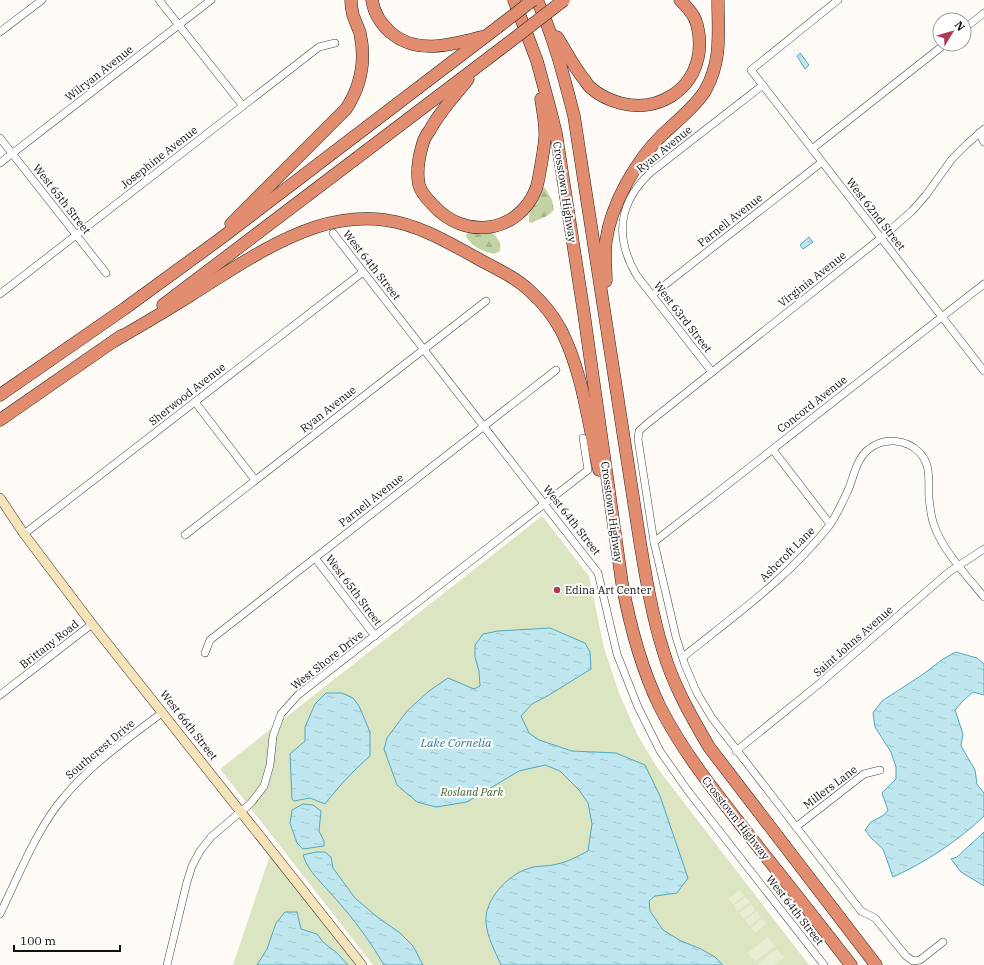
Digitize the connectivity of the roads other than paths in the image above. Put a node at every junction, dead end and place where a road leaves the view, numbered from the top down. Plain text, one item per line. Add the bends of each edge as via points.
1 (42, 0) edge
2 (159, 0) edge
3 (211, 0) edge
4 (351, 0) edge
5 (372, 0) edge
6 (508, 0) edge
7 (514, 0) edge
8 (533, 0) edge
9 (537, 0) edge
10 (564, 0) edge
11 (680, 0) edge
12 (718, 0) edge
13 (838, 0) edge
14 (984, 13) edge
15 (547, 21) junction
16 (523, 22) junction
17 (972, 23) edge
18 (179, 25) junction
19 (0, 32) edge
20 (486, 36) junction
21 (335, 42) dead end
22 (935, 52) edge
23 (537, 61) junction
24 (476, 66) junction
25 (763, 86) junction
26 (243, 106) junction
27 (981, 131) edge
28 (0, 138) edge
29 (984, 142) edge
30 (812, 149) junction
31 (12, 154) junction
32 (822, 162) junction
33 (0, 163) edge
34 (333, 233) dead end
35 (76, 234) junction
36 (881, 238) junction
37 (220, 239) junction
38 (363, 272) junction
39 (106, 273) dead end
40 (637, 276) joint
41 (984, 284) edge
42 (0, 294) edge
43 (652, 295) junction
44 (486, 301) dead end
45 (604, 308) junction
46 (942, 317) junction
47 (114, 341) junction
48 (423, 349) junction
49 (556, 370) dead end
50 (984, 371) edge
51 (712, 372) junction
52 (0, 395) edge
53 (195, 402) junction
54 (0, 420) edge
55 (484, 427) junction
56 (583, 438) dead end
57 (773, 450) junction
58 (255, 480) junction
59 (0, 498) edge
60 (544, 503) junction
61 (830, 524) junction
62 (24, 534) junction
63 (185, 535) dead end
64 (654, 542) junction
65 (984, 549) edge
66 (618, 550) junction
67 (315, 558) junction
68 (959, 566) junction
69 (984, 597) edge
70 (92, 624) junction
71 (375, 636) junction
72 (205, 653) dead end
73 (683, 657) junction
74 (0, 695) edge
75 (163, 712) junction
76 (736, 750) junction
77 (880, 770) dead end
78 (241, 811) junction
79 (796, 827) junction
80 (0, 914) edge
81 (943, 942) dead end
82 (167, 965) edge
83 (362, 965) edge
84 (824, 965) edge
85 (851, 965) edge
86 (876, 965) edge

1 - 19 street
2 - 18 street
3 - 18 street, Wilryan Avenue
4 - 37 highway via 363,59 361,74 351,100 346,109 299,157 232,221
5 - 20 highway via 379,21 404,42 449,45
6 - 16 highway
7 - 16 highway, Crosstown Highway
8 - 20 highway, bridge
9 - 15 highway, Crosstown Highway
10 - 24 highway, bridge
11 - 15 highway via 690,11 697,25 699,44 696,65 692,75 680,89 654,104 628,105 609,99 594,90 577,70
12 - 45 highway via 719,47 712,77 698,99 640,161 620,196 611,220 606,241
13 - 25 street, West 62nd Street via 751,70
14 - 17 street
15 - 45 highway, Crosstown Highway via 574,116
16 - 23 highway, Crosstown Highway
18 - 26 street
18 - 31 street, Wilryan Avenue
20 - 37 highway
21 - 26 street, Josephine Avenue via 319,47
22 - 30 street
23 - 24 highway via 545,137 537,188 518,215 487,227 469,227 441,214 420,187 418,172 423,141 436,118 464,85
23 - 66 highway, Crosstown Highway via 560,158
24 - 47 highway
25 - 30 street, West 62nd Street
25 - 40 street, Ryan Avenue via 651,172 632,194 626,207 622,236 624,250
26 - 35 street, Josephine Avenue
27 - 29 street
27 - 36 street, Virginia Avenue via 952,160 926,195
28 - 31 street, West 65th Street
30 - 32 street, West 62nd Street
31 - 33 street, Wilryan Avenue
31 - 35 street, West 65th Street
32 - 36 street, West 62nd Street
32 - 43 street, Parnell Avenue
34 - 38 street, West 64th Street
35 - 39 street, West 65th Street
35 - 42 street, Josephine Avenue
36 - 46 street, West 62nd Street
36 - 51 street, Virginia Avenue
37 - 52 highway
38 - 48 street, West 64th Street
38 - 53 street, Sherwood Avenue
40 - 43 street, West 63rd Street
41 - 46 street, Concord Avenue
43 - 51 street, West 63rd Street
44 - 48 street, Ryan Avenue
45 - 86 highway, Crosstown Highway via 650,599 670,672 709,747
46 - 50 street, West 62nd Street
46 - 57 street, Concord Avenue
47 - 54 highway
47 - 66 highway via 178,304 250,257 317,226 346,220 371,219 387,220 422,229 516,279 530,290 555,319 578,372
48 - 55 street, West 64th Street
48 - 58 street, Ryan Avenue
49 - 55 street, Parnell Avenue
51 - 64 street, Virginia Avenue via 639,431 638,439
53 - 58 street
53 - 62 street, Sherwood Avenue
55 - 60 street, West 64th Street
55 - 67 street, Parnell Avenue
56 - 60 street, West Shore Drive via 588,470
57 - 61 street
57 - 64 street, Concord Avenue
58 - 63 street, Ryan Avenue
59 - 62 street, West 66th Street
60 - 71 street, West Shore Drive
60 - 84 street, West 64th Street via 598,573 617,654 638,707 660,751 688,791
61 - 68 street, Ashcroft Lane via 862,456 879,443 901,442 920,453 926,462 934,525
61 - 73 street, Ashcroft Lane via 785,574
62 - 70 street, West 66th Street
64 - 73 street
65 - 68 street, Saint Johns Avenue
66 - 85 highway, Crosstown Highway via 628,616 637,648 647,677 675,734 710,786
67 - 71 street, West 65th Street
67 - 72 street, Parnell Avenue via 210,640
68 - 69 street, Ashcroft Lane
68 - 76 street, Saint Johns Avenue
70 - 74 street, Brittany Road
70 - 75 street, West 66th Street
71 - 78 street, West Shore Drive via 298,695 281,714 273,736 270,765 264,786
73 - 76 street via 697,693
75 - 78 street, West 66th Street
75 - 80 street, Southcrest Drive via 99,762 62,798 36,841
76 - 79 street
77 - 79 street, Millers Lane via 864,774
78 - 82 street, West Shore Drive via 211,837 192,866
78 - 83 street, West 66th Street
79 - 81 street via 861,911 875,918 906,956 913,961 920,960

